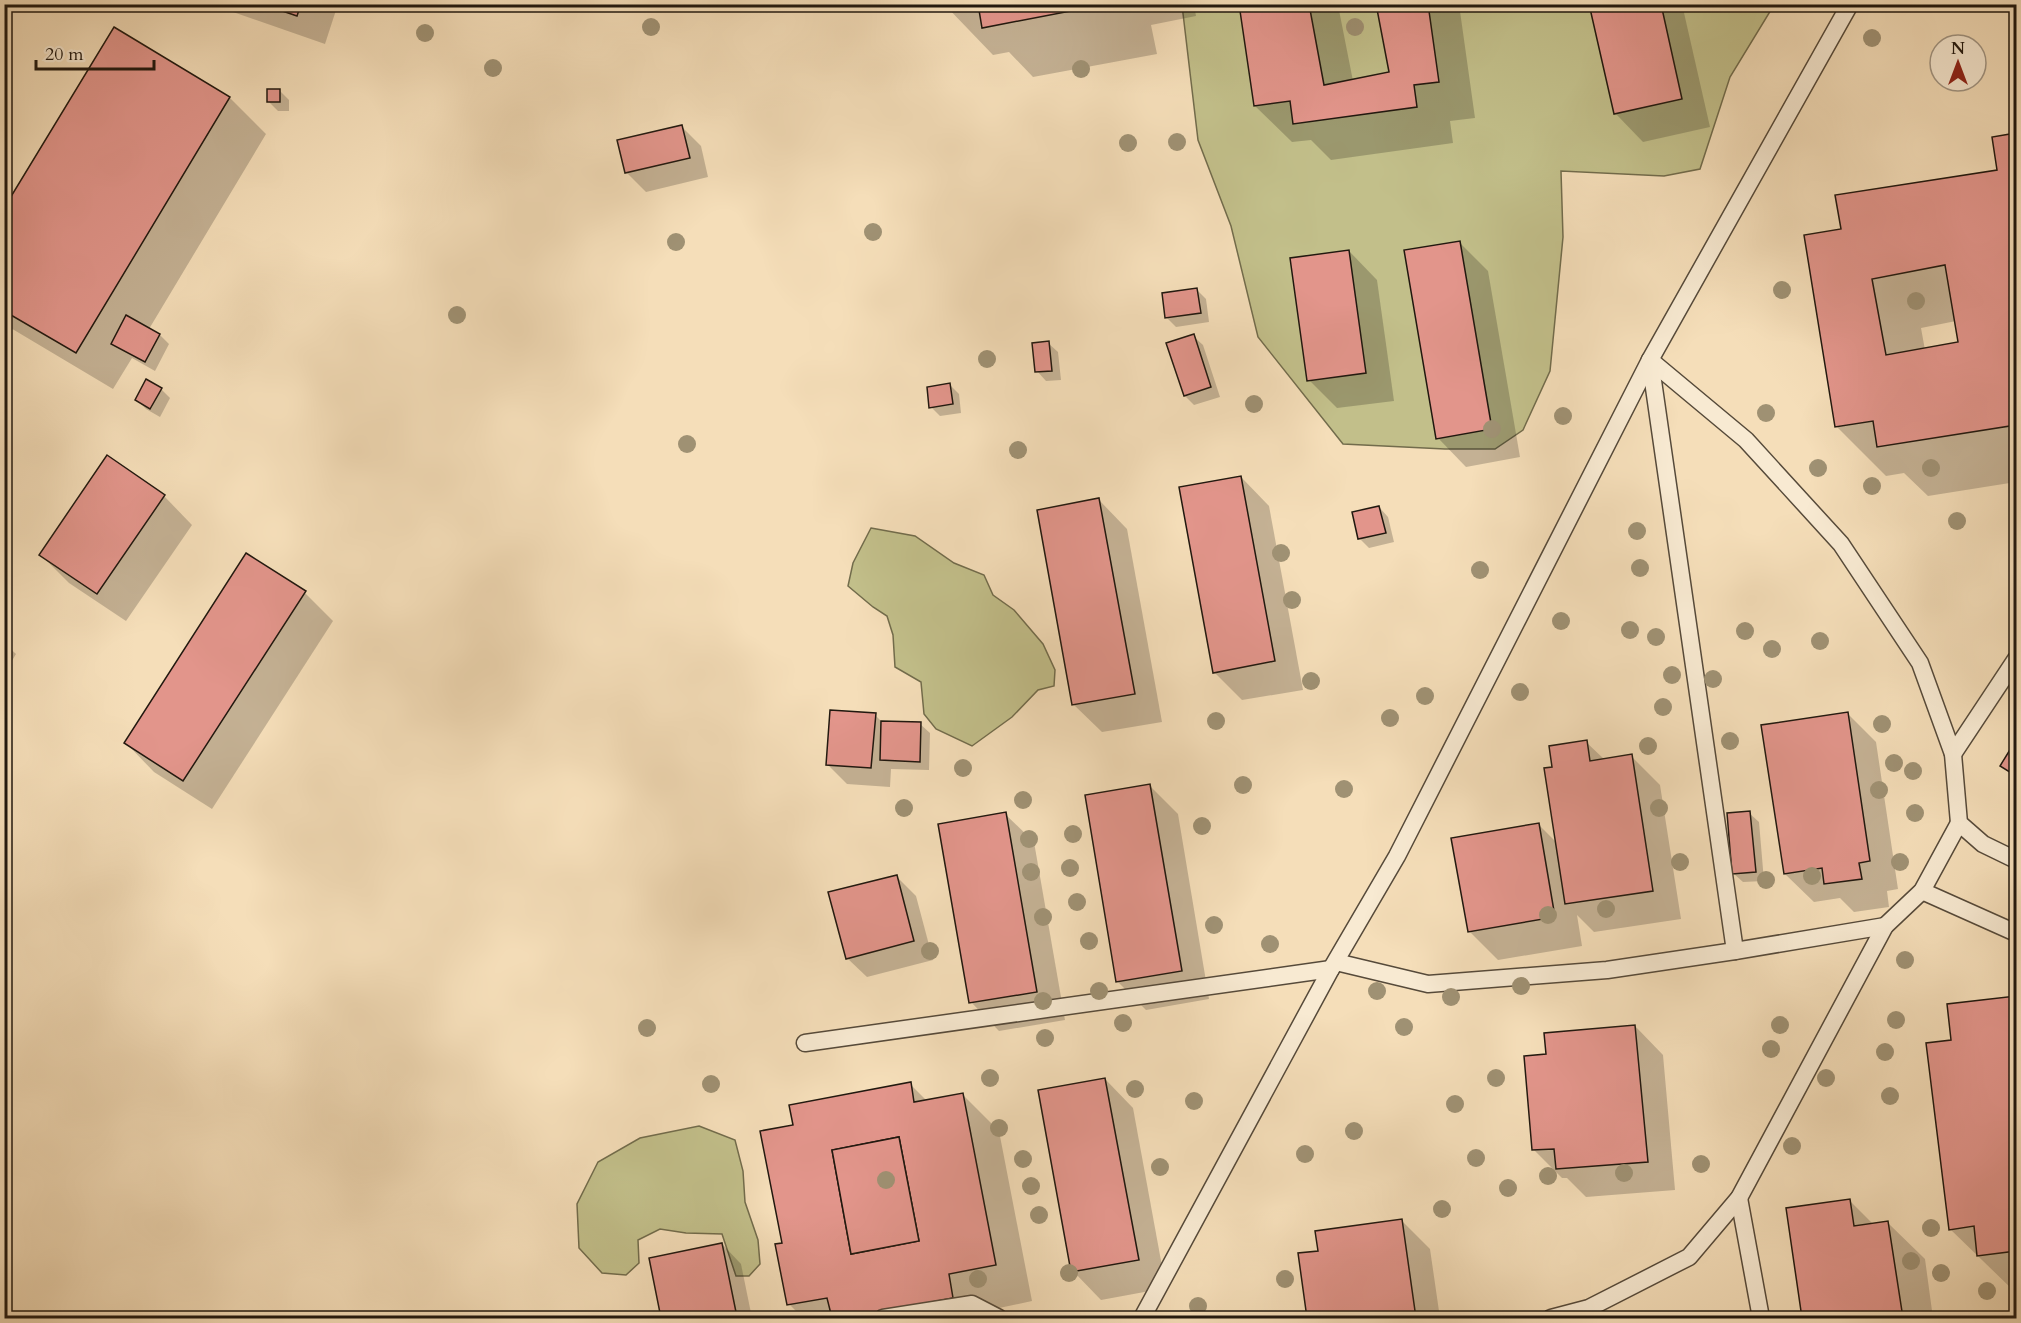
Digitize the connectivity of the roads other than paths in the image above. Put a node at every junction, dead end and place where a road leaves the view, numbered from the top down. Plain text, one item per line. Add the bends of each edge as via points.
1 (1850, 4) edge
2 (1650, 360) junction
3 (2016, 659) edge
4 (1953, 754) junction
5 (1959, 822) junction
6 (2016, 860) edge
7 (1922, 891) junction
8 (1885, 926) junction
9 (2016, 933) edge
10 (1735, 951) junction
11 (1334, 966) junction
12 (805, 1043) dead end
13 (1739, 1198) junction
14 (1588, 1313) edge
15 (883, 1318) edge
16 (999, 1318) edge
17 (1142, 1318) edge
18 (1551, 1318) edge
19 (1761, 1318) edge

1 - 2 lane
2 - 4 lane via 1746,440 1841,544 1920,663
2 - 10 lane
2 - 11 lane via 1397,856
3 - 4 lane
4 - 5 lane
5 - 6 lane via 1983,844
5 - 7 lane
7 - 8 lane
7 - 9 lane
8 - 10 lane
8 - 13 lane
10 - 11 lane via 1607,970 1428,984
11 - 12 lane
11 - 17 lane
13 - 14 lane via 1689,1257
13 - 19 lane
14 - 18 lane
15 - 16 lane via 972,1304

